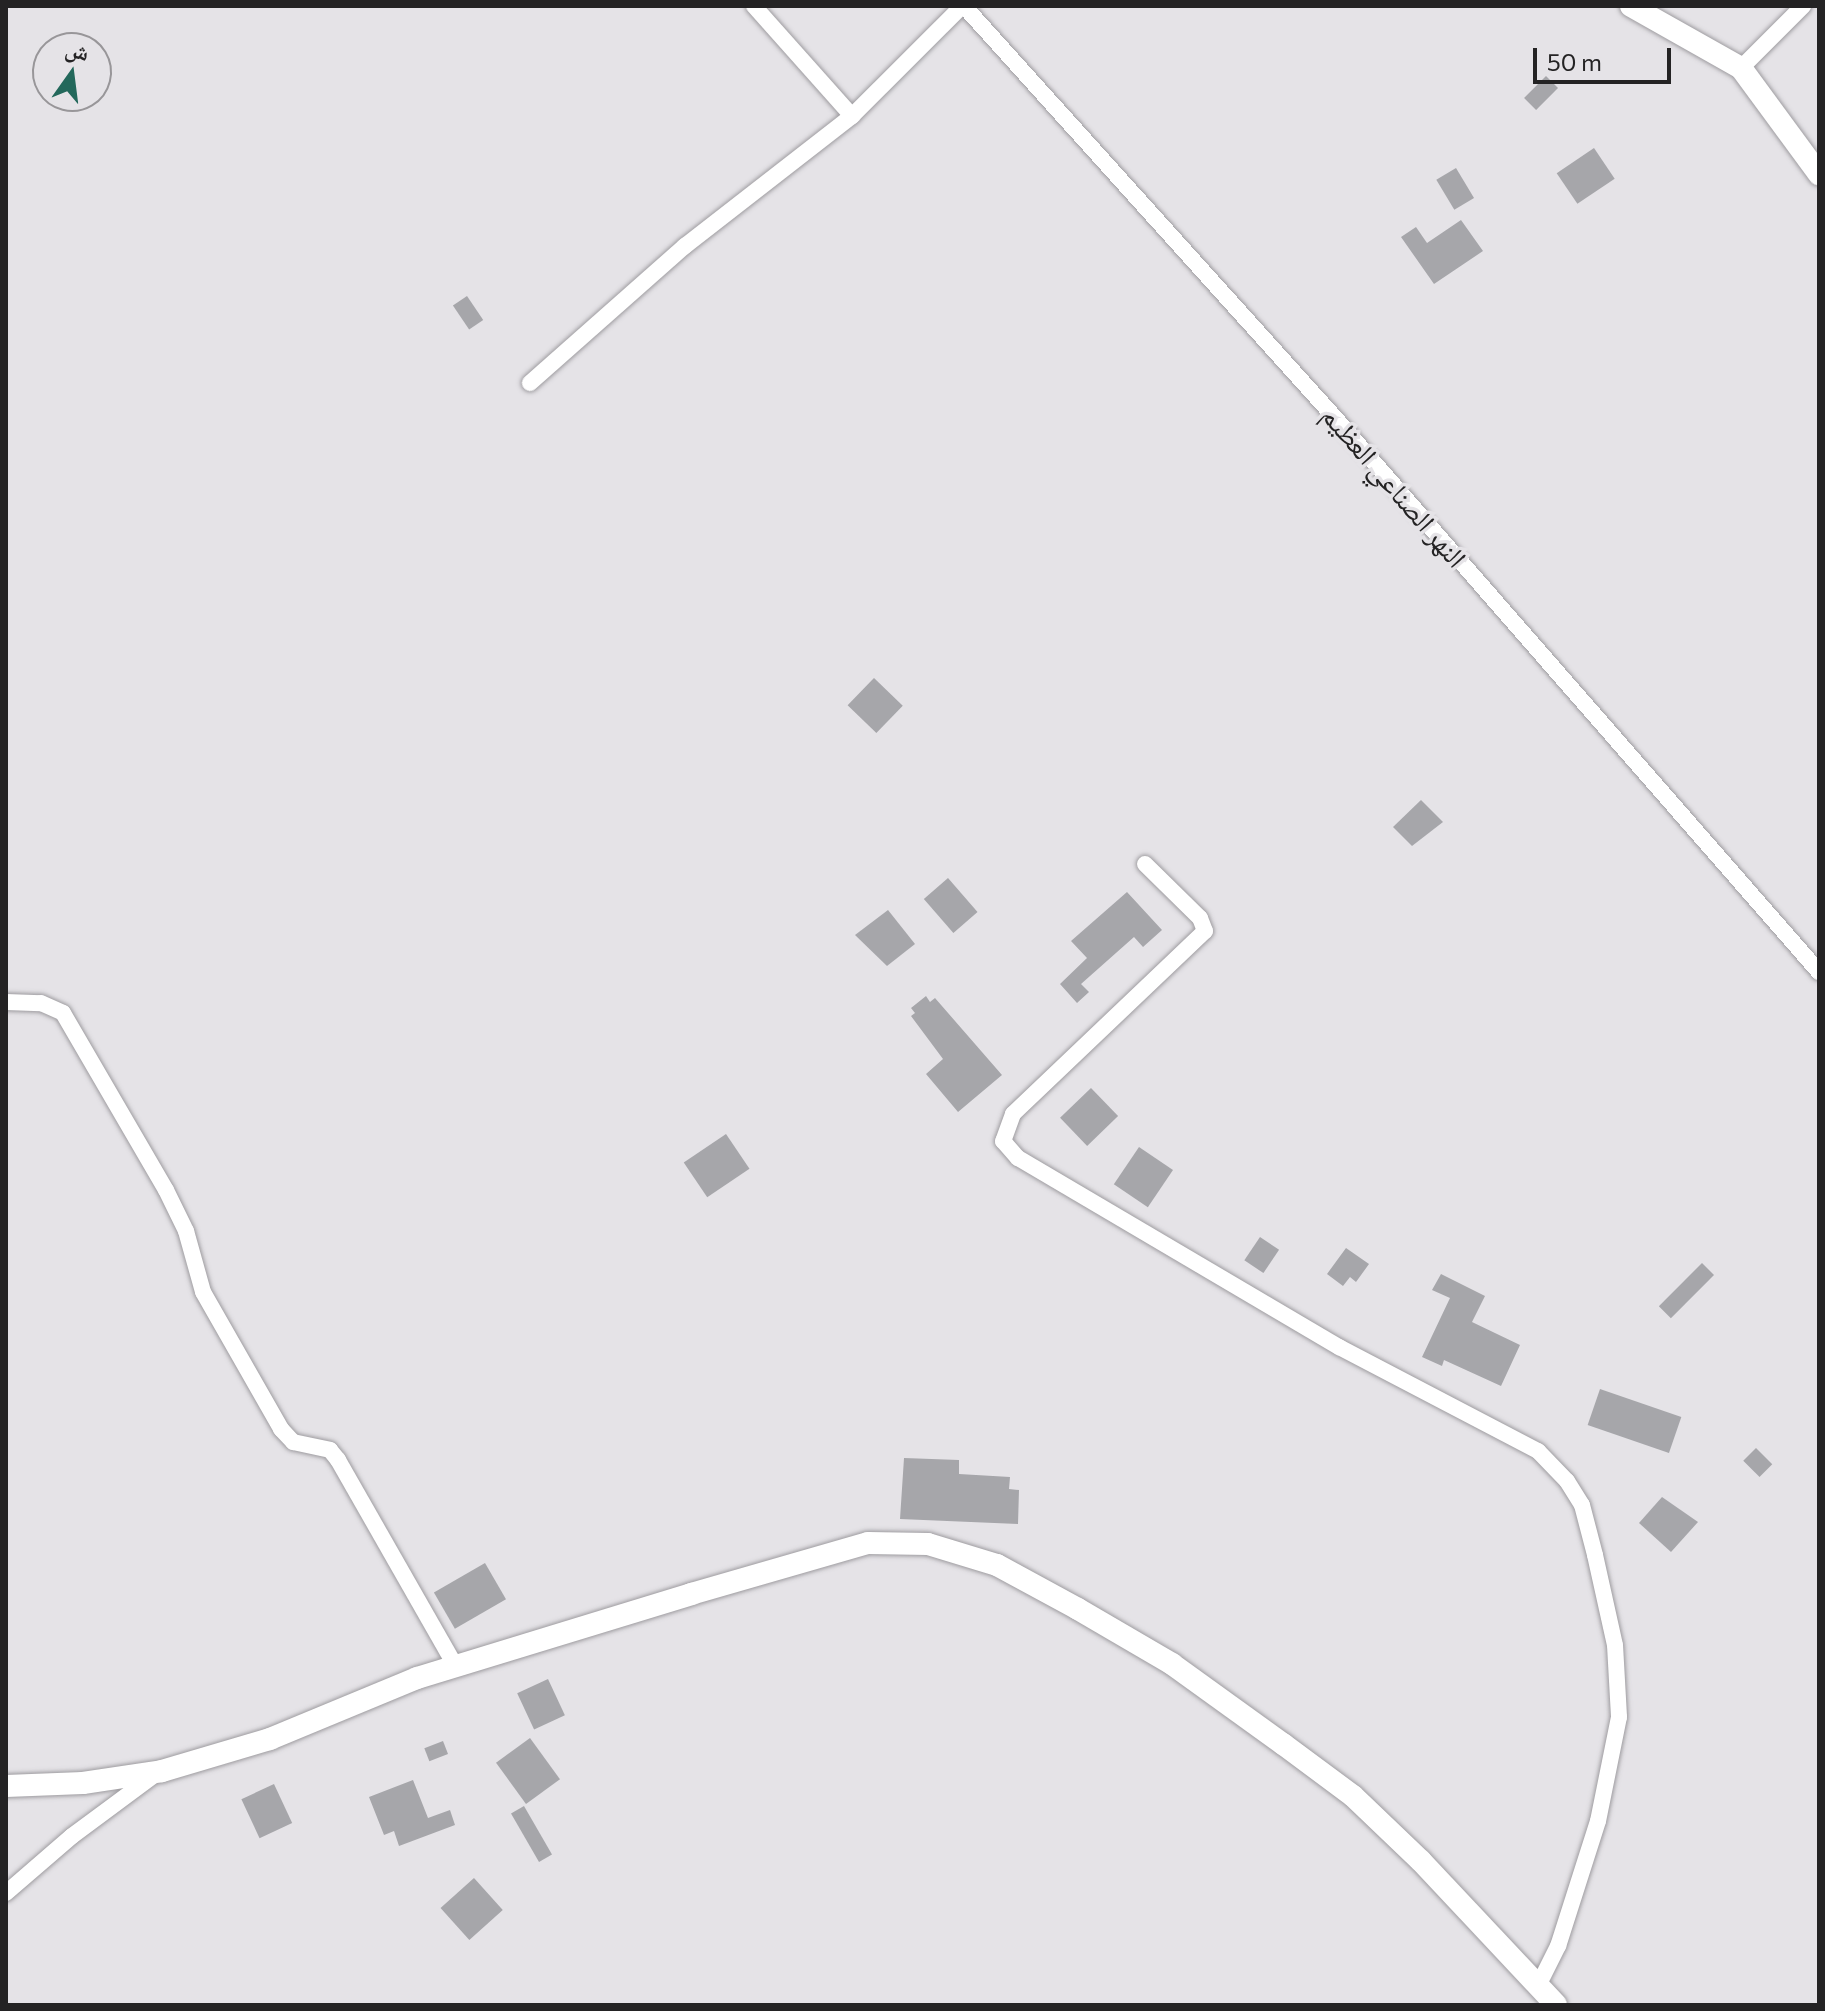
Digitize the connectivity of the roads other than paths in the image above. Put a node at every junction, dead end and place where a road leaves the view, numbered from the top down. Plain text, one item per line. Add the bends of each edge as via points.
1 (754, 6) edge
2 (963, 6) edge
3 (1631, 6) edge
4 (1803, 6) edge
5 (1741, 68) junction
6 (852, 116) junction
7 (1819, 174) edge
8 (530, 383) dead end
9 (1145, 864) dead end
10 (1819, 972) edge
11 (6, 1002) edge
12 (456, 1667) junction
13 (162, 1771) junction
14 (6, 1786) edge
15 (6, 1893) edge
16 (1539, 1984) junction
17 (1556, 2005) edge

1 - 6 street
2 - 6 street
2 - 10 street, النهر الصناعي العظيم via 1337,420
3 - 5 street
4 - 5 street
5 - 7 street
6 - 8 street via 673,255
9 - 16 street via 1200,918 1205,931 1013,1114 1003,1141 1018,1158 1339,1347 1538,1451 1567,1481 1582,1505 1615,1645 1619,1717 1598,1821 1558,1946
11 - 12 street via 41,1003 63,1013 166,1190 186,1231 203,1292 281,1429 293,1442 330,1450 338,1460
12 - 13 street via 270,1739
12 - 16 street via 868,1543 905,1541 958,1549 1172,1664 1353,1796
13 - 14 street via 83,1783
13 - 15 street via 72,1836
16 - 17 street

